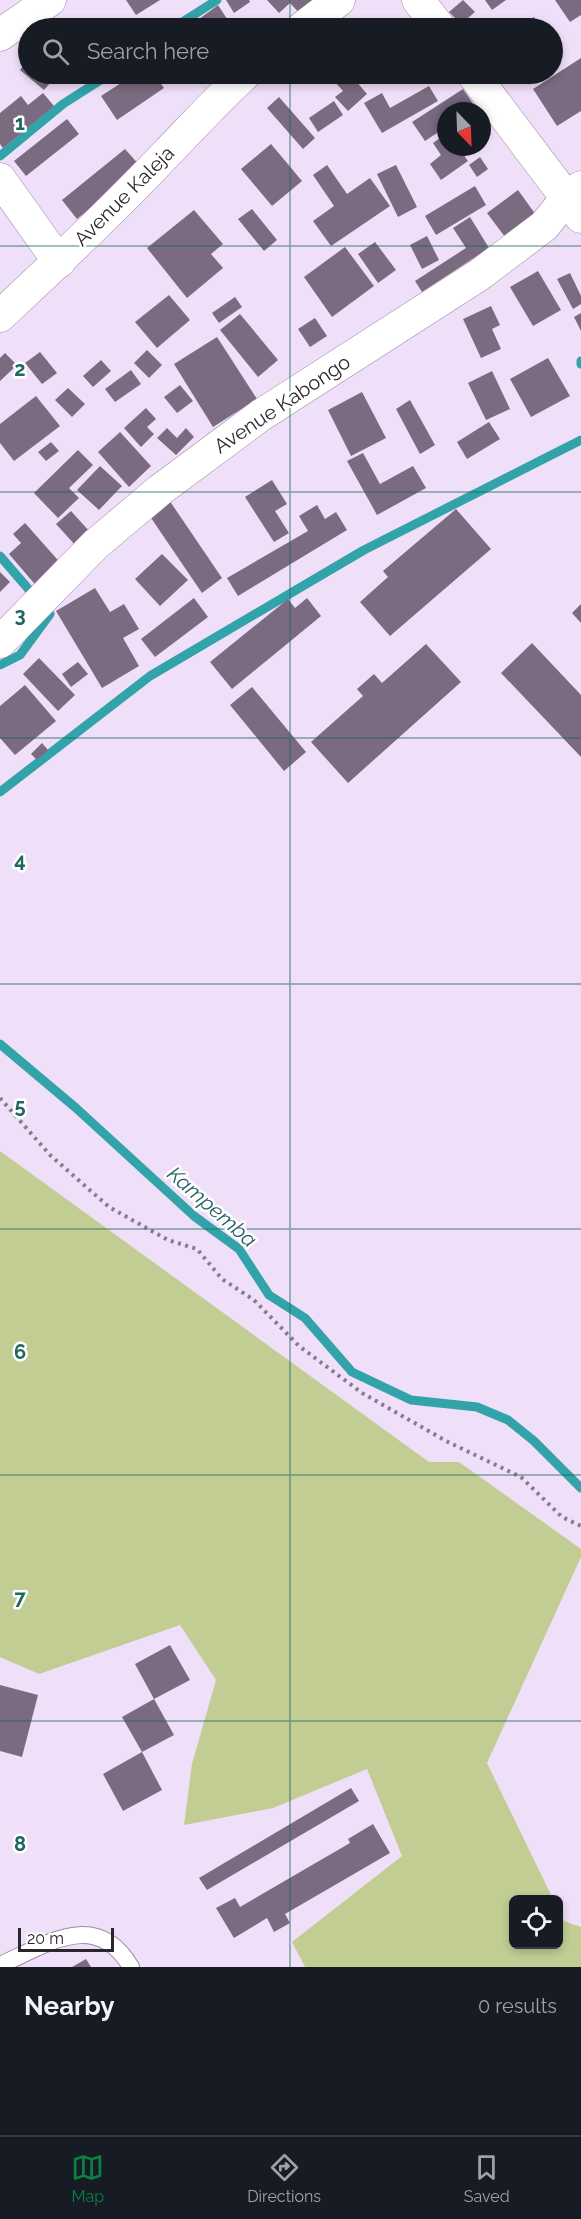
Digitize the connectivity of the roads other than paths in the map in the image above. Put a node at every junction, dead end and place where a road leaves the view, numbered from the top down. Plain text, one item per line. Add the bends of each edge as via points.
1 (50, 0) edge
2 (339, 0) edge
3 (422, 1) edge
4 (24, 18) edge
5 (315, 18) edge
6 (433, 18) edge
7 (18, 22) edge
8 (0, 35) edge
9 (234, 84) edge
10 (481, 84) edge
11 (0, 179) edge
12 (576, 201) edge
13 (59, 262) junction
14 (0, 316) edge
15 (0, 642) edge
16 (0, 1965) edge
17 (130, 1967) edge

1 - 4 street
2 - 5 street
3 - 6 street
7 - 8 street
9 - 13 street, Avenue Kaleja
10 - 12 street
11 - 13 street
12 - 15 street, Avenue Kabongo via 479,275 261,415 160,490 96,544
13 - 14 street, Avenue Kaleja
16 - 17 lane via 68,1935 86,1933 114,1945

